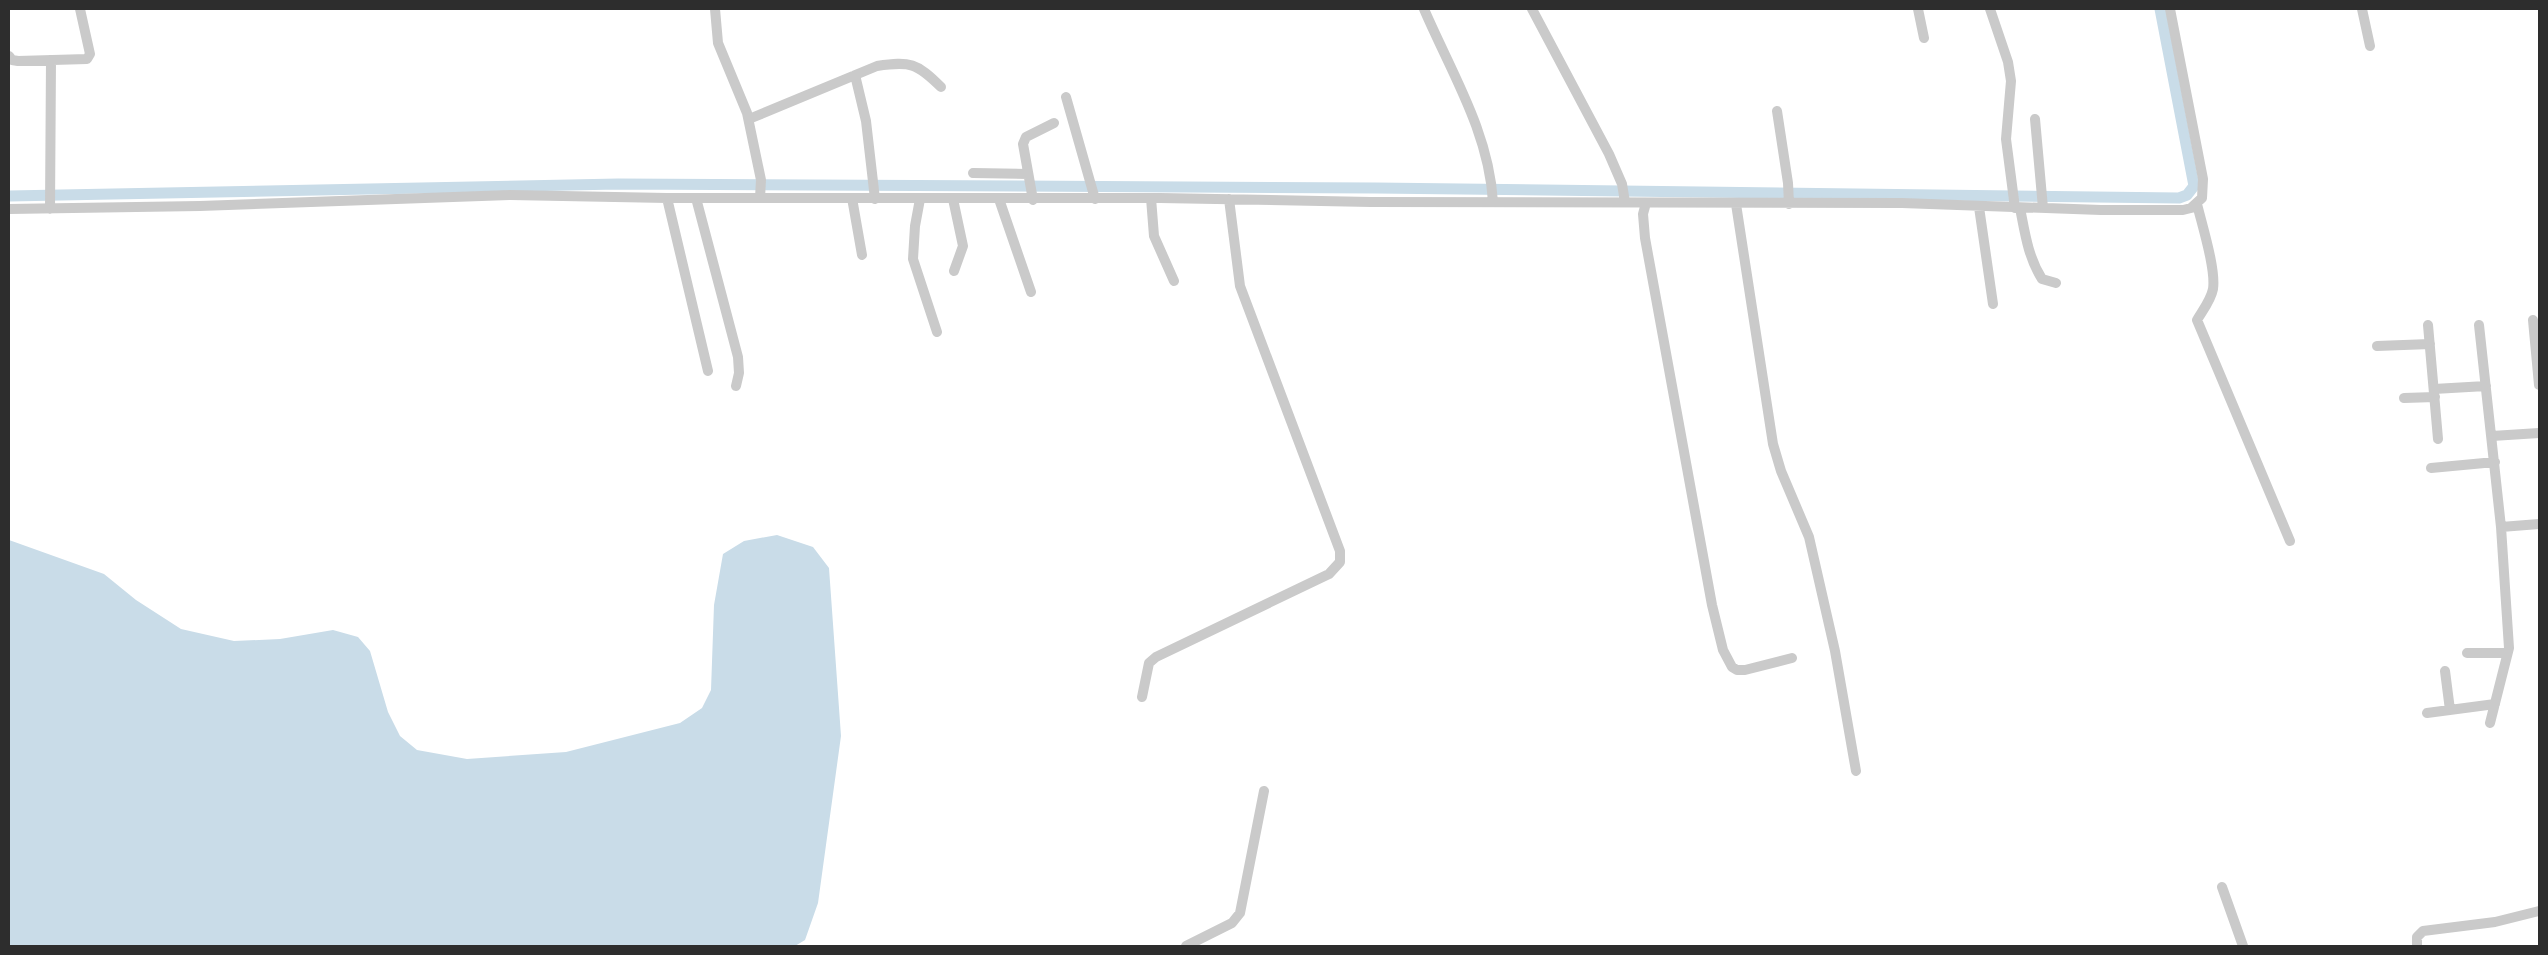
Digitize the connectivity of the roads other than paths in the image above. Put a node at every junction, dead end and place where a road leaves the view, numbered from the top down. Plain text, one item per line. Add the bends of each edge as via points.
1 (80, 9) edge
2 (715, 9) edge
3 (1424, 9) edge
4 (1532, 9) edge
5 (1918, 9) edge
6 (1990, 9) edge
7 (2170, 9) edge
8 (2362, 9) edge
9 (1924, 38) dead end
10 (2370, 46) dead end
11 (9, 56) edge
12 (52, 60) junction
13 (855, 75) junction
14 (941, 86) dead end
15 (1066, 96) dead end
16 (1777, 111) dead end
17 (749, 119) junction
18 (2035, 120) dead end
19 (1054, 123) dead end
20 (973, 173) dead end
21 (1028, 174) junction
22 (760, 190) junction
23 (875, 190) junction
24 (1492, 194) junction
25 (667, 198) junction
26 (696, 198) junction
27 (852, 198) junction
28 (1151, 198) junction
29 (920, 199) junction
30 (953, 199) junction
31 (999, 199) junction
32 (1095, 199) junction
33 (1229, 199) junction
34 (50, 200) junction
35 (1033, 200) junction
36 (1625, 200) junction
37 (1789, 201) junction
38 (2015, 202) junction
39 (1646, 203) junction
40 (1736, 204) junction
41 (2197, 204) junction
42 (1979, 207) junction
43 (2043, 208) junction
44 (9, 209) edge
45 (862, 255) dead end
46 (954, 271) dead end
47 (1174, 281) dead end
48 (2056, 283) dead end
49 (1031, 292) dead end
50 (1994, 304) dead end
51 (2533, 320) dead end
52 (2428, 325) dead end
53 (2479, 325) dead end
54 (937, 332) dead end
55 (2430, 344) junction
56 (2377, 346) dead end
57 (708, 371) dead end
58 (2539, 385) edge
59 (736, 386) dead end
60 (2486, 386) junction
61 (2434, 393) junction
62 (2404, 398) dead end
63 (2539, 433) edge
64 (2492, 436) junction
65 (2438, 439) dead end
66 (2495, 462) junction
67 (2431, 468) dead end
68 (2539, 524) edge
69 (2501, 526) junction
70 (2290, 541) dead end
71 (2508, 652) junction
72 (2467, 653) dead end
73 (1792, 658) dead end
74 (2445, 671) dead end
75 (1142, 697) dead end
76 (2495, 704) junction
77 (2450, 710) junction
78 (2427, 713) dead end
79 (2490, 724) dead end
80 (1856, 771) dead end
81 (1264, 791) dead end
82 (2222, 887) dead end
83 (2539, 911) edge
84 (1186, 946) edge
85 (2243, 946) edge
86 (2417, 946) edge

1 - 12 street via 89,57 84,60
2 - 17 street via 718,44
3 - 24 street via 1470,109 1490,171
4 - 36 street via 1609,154
5 - 9 street
6 - 38 street via 2011,81 2006,139
7 - 41 street via 2203,179 2204,190
8 - 10 street
11 - 12 street via 18,61
12 - 34 street
13 - 14 street via 877,66 909,64 923,68
13 - 17 street
13 - 23 street via 866,121
15 - 32 street
16 - 37 street
17 - 22 street
18 - 43 street
19 - 21 street via 1026,137 1024,153
20 - 21 street
21 - 35 street
22 - 26 street
22 - 27 street
23 - 27 street
23 - 29 street
24 - 33 street
24 - 36 street
25 - 26 street
25 - 34 street via 510,195 200,206
25 - 57 street
26 - 59 street via 738,357
27 - 45 street
28 - 32 street
28 - 33 street
28 - 47 street via 1154,236
29 - 30 street
29 - 54 street via 913,259
30 - 31 street
30 - 46 street via 963,246
31 - 35 street
31 - 49 street
32 - 35 street
33 - 75 street via 1240,286 1340,551 1340,562 1329,574 1156,657 1149,663
34 - 44 street
36 - 39 street
37 - 40 street
37 - 42 street
38 - 42 street
38 - 43 street
38 - 48 street via 2035,269 2042,279
39 - 40 street
39 - 73 street via 1643,214 1645,238 1702,559 1723,650 1737,670
40 - 80 street via 1773,444 1809,537 1835,651
41 - 43 street via 2183,210
41 - 70 street via 2213,288 2208,304 2197,320
42 - 50 street
51 - 58 street
52 - 55 street
53 - 60 street
55 - 56 street
55 - 61 street
60 - 61 street
60 - 64 street
61 - 62 street
61 - 65 street
63 - 64 street
64 - 66 street
66 - 67 street
66 - 69 street
68 - 69 street
69 - 71 street
71 - 72 street
71 - 76 street
74 - 77 street
76 - 77 street
76 - 79 street
77 - 78 street
81 - 84 street via 1240,913 1232,923
82 - 85 street
83 - 86 street via 2495,922 2423,931 2417,937

